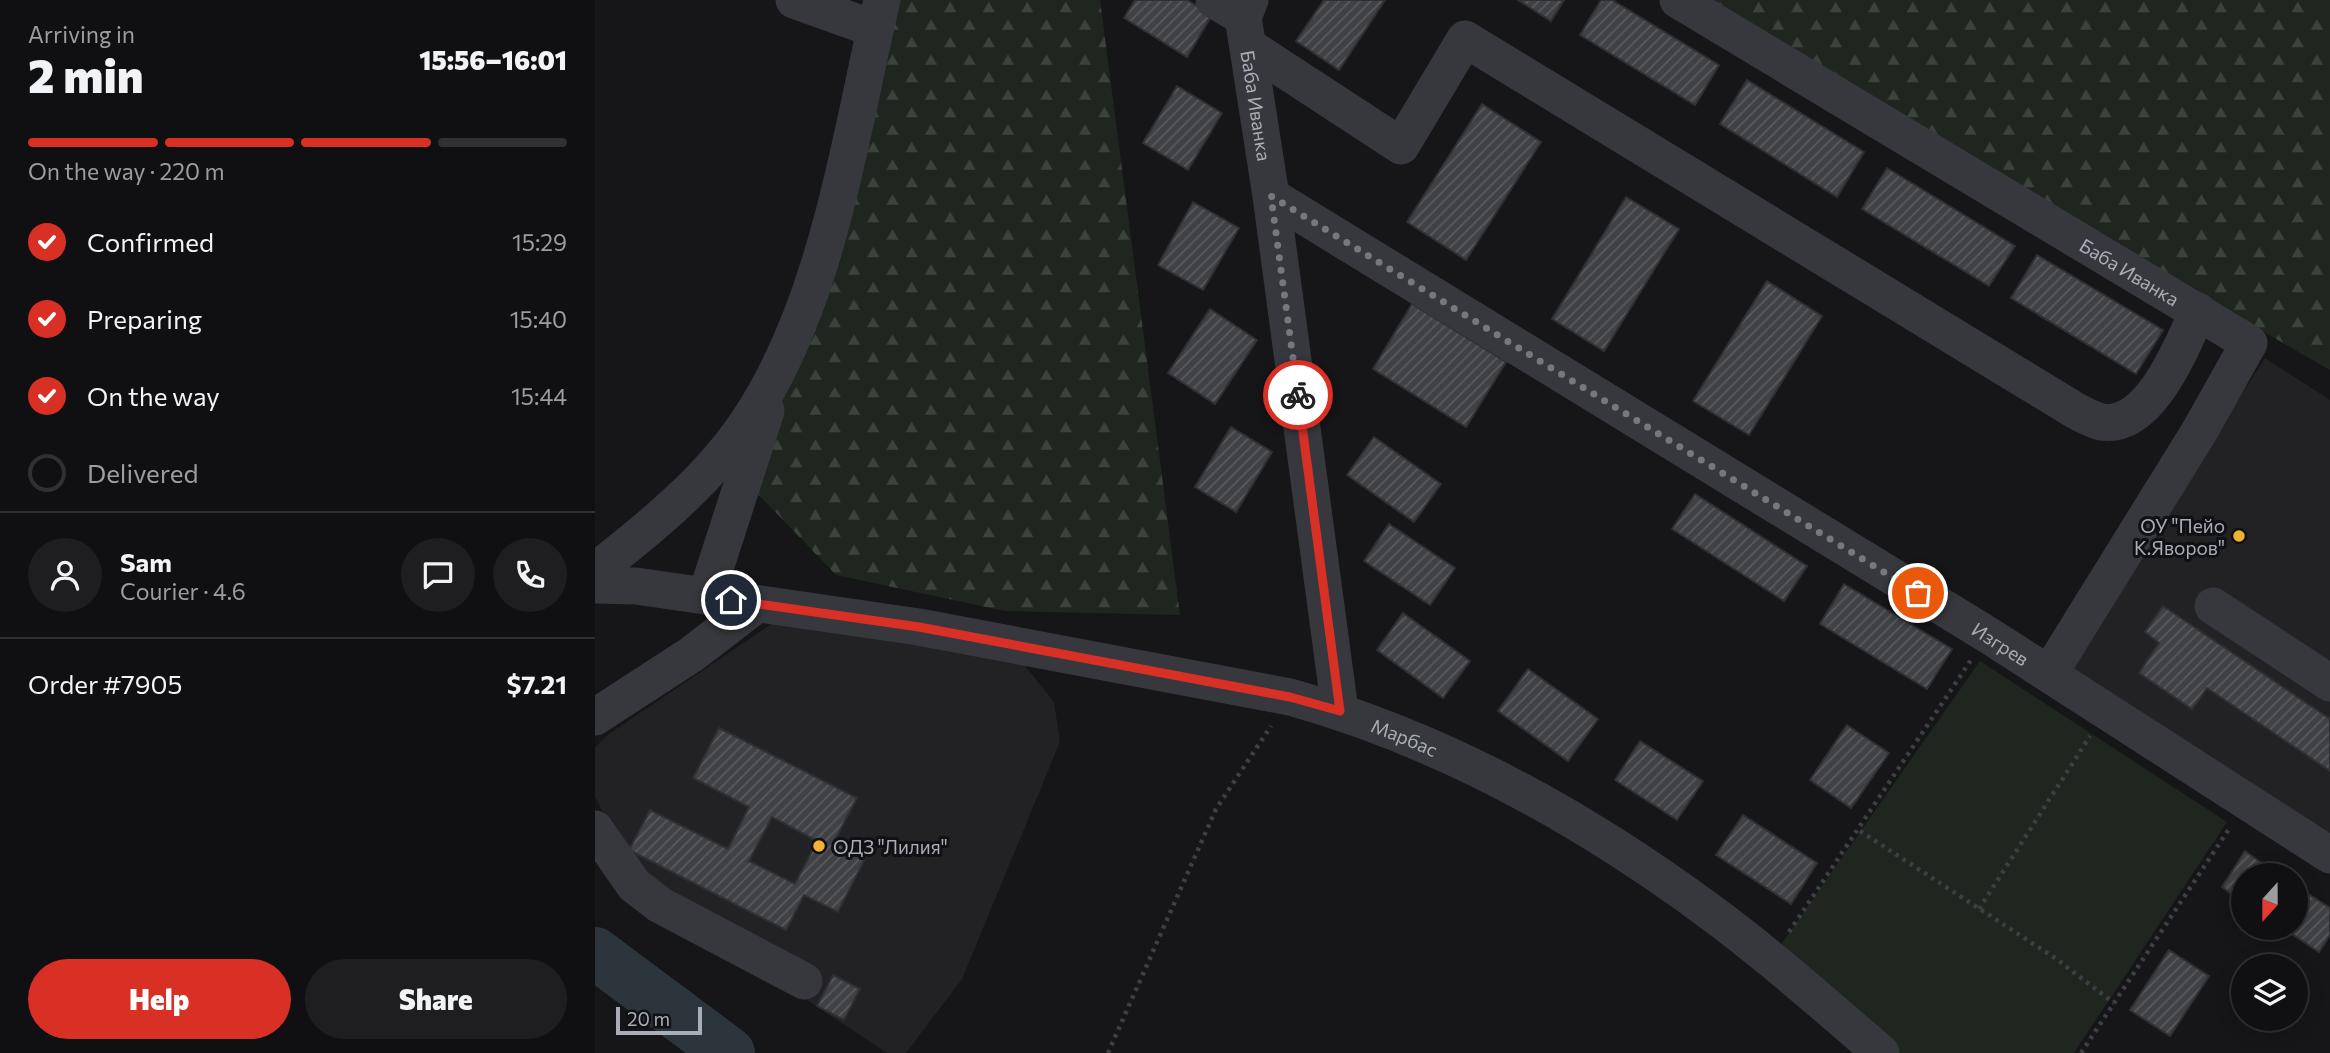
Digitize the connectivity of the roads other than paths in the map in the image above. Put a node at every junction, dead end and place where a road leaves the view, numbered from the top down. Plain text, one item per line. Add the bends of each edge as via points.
1 (794, 0) edge
2 (1678, 0) edge
3 (879, 14) edge
4 (1239, 16) edge
5 (1271, 196) junction
6 (2198, 311) junction
7 (783, 361) junction
8 (595, 571) edge
9 (595, 585) edge
10 (706, 596) junction
11 (757, 604) junction
12 (2213, 606) dead end
13 (2049, 674) junction
14 (2330, 683) edge
15 (1340, 711) junction
16 (595, 717) edge
17 (595, 829) edge
18 (2330, 855) edge
19 (804, 981) dead end
20 (1881, 1053) edge

1 - 3 street
2 - 6 street, Баба Иванка
3 - 7 street via 810,293
4 - 5 street, Баба Иванка
4 - 6 street via 1401,146 1465,39 2076,411 2102,422 2126,419 2153,396 2175,363
5 - 13 street, Изгрев
5 - 15 street, Баба Иванка
6 - 13 street, Баба Иванка via 2249,343
7 - 8 street via 747,424 698,481
7 - 10 street
9 - 10 street, Марбас
10 - 11 street, Марбас
11 - 15 street, Марбас via 919,627 1290,697
11 - 16 street via 692,654
12 - 14 street
13 - 18 street, Изгрев
15 - 20 street, Марбас via 1445,753 1639,861 1771,959
17 - 19 street via 634,885 660,905

